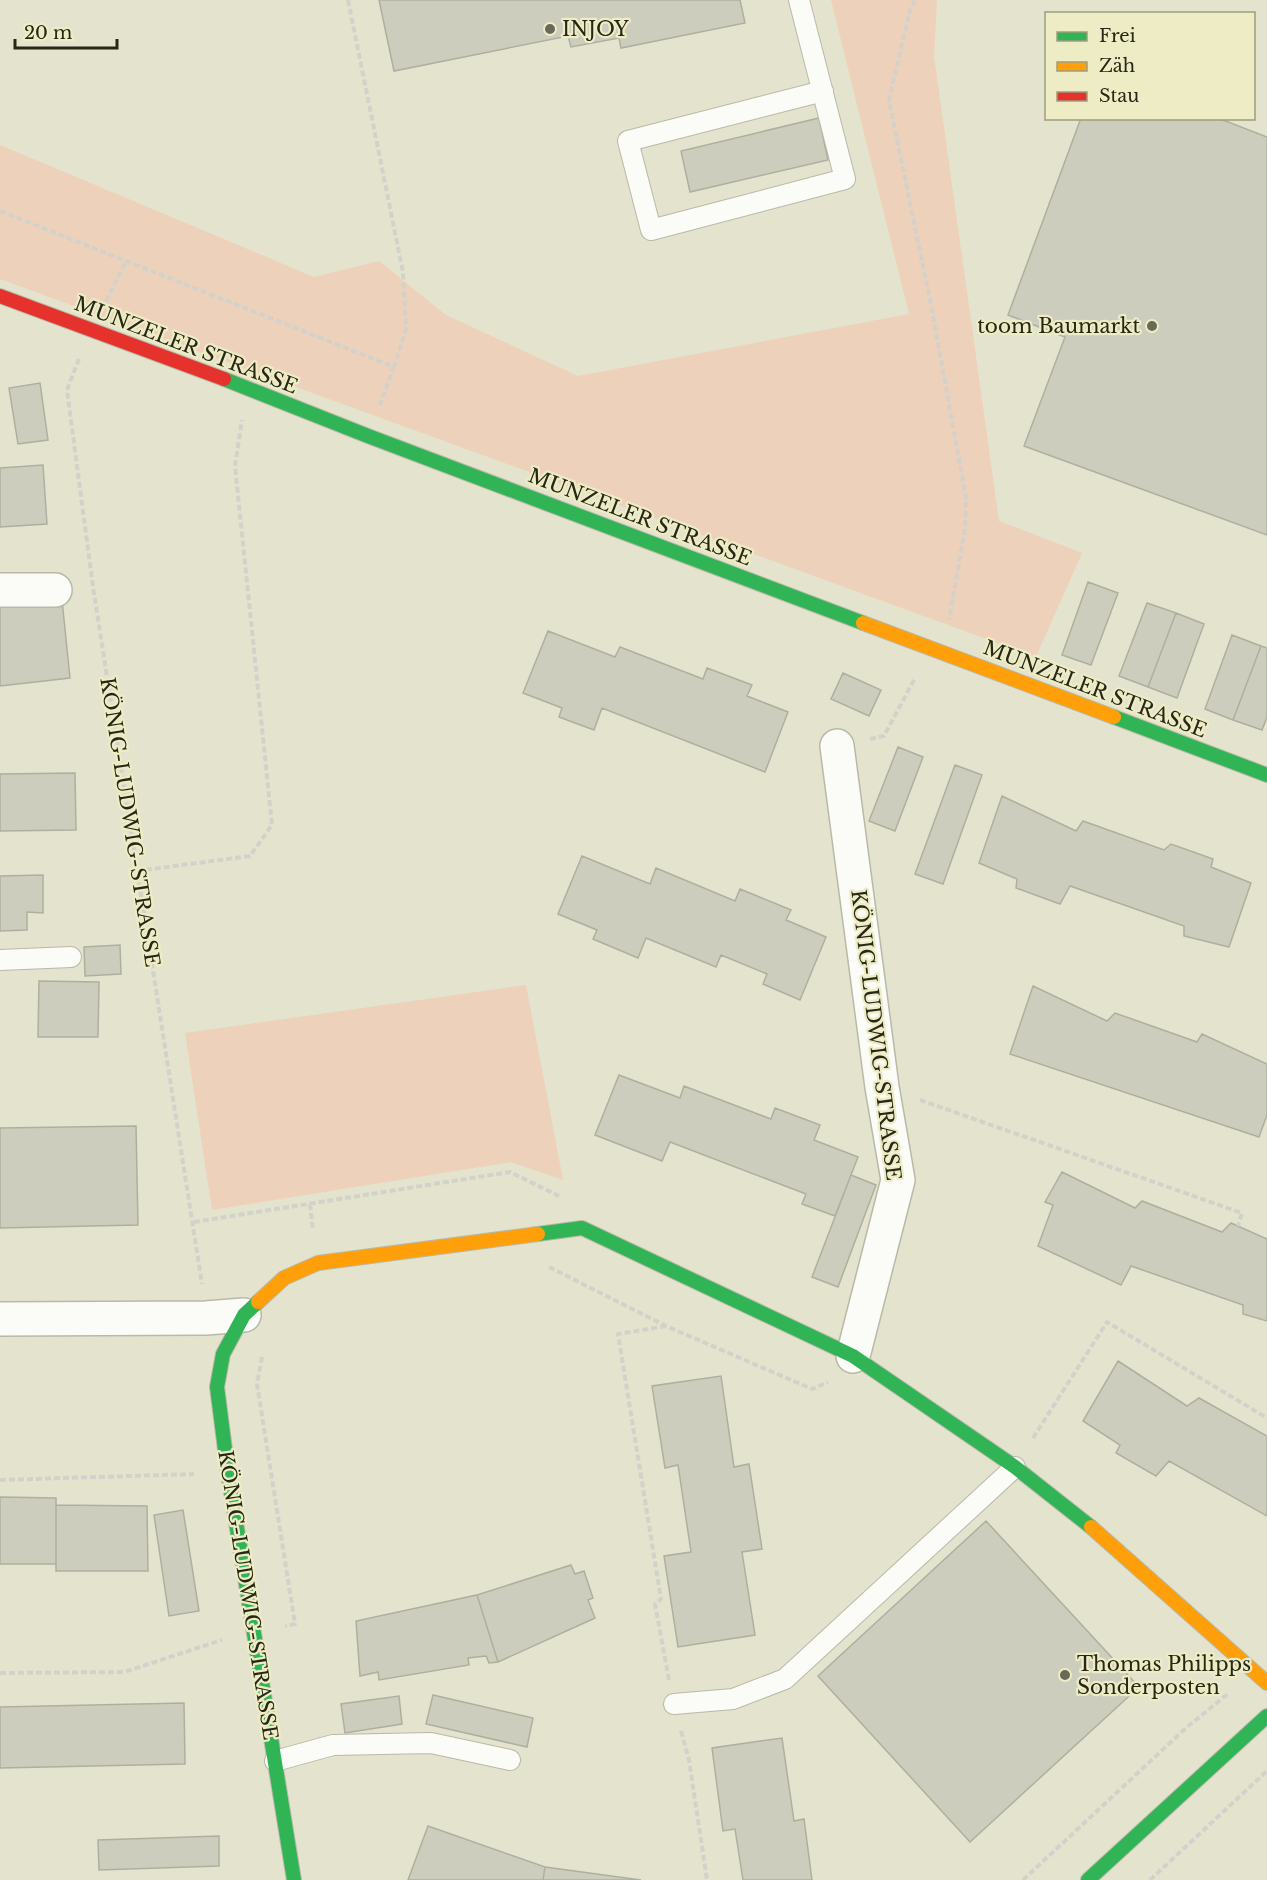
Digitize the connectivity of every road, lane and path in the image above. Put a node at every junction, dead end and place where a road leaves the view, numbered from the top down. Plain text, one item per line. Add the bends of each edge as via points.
1 (348, 0) edge
2 (799, 0) edge
3 (915, 0) edge
4 (822, 91) junction
5 (0, 211) edge
6 (126, 261) junction
7 (0, 296) edge
8 (92, 330) junction
9 (394, 367) junction
10 (247, 387) junction
11 (368, 436) junction
12 (0, 590) edge
13 (55, 590) dead end
14 (931, 648) junction
15 (837, 746) joint
16 (1267, 775) edge
17 (137, 871) junction
18 (71, 957) dead end
19 (0, 960) edge
20 (882, 1087) junction
21 (194, 1222) junction
22 (1238, 1226) dead end
23 (582, 1228) junction
24 (548, 1266) dead end
25 (244, 1315) junction
26 (206, 1317) junction
27 (0, 1318) edge
28 (666, 1326) junction
29 (263, 1354) dead end
30 (853, 1356) junction
31 (1267, 1418) edge
32 (1015, 1467) junction
33 (228, 1473) junction
34 (0, 1480) edge
35 (255, 1632) junction
36 (1255, 1672) junction
37 (0, 1673) edge
38 (1267, 1683) edge
39 (674, 1704) junction
40 (1267, 1716) edge
41 (510, 1760) dead end
42 (275, 1761) junction
43 (1267, 1771) edge
44 (294, 1880) edge
45 (707, 1880) edge
46 (1023, 1880) edge
47 (1088, 1880) edge
48 (1150, 1880) edge

1 - 9 path via 403,272 406,329
2 - 4 lane
3 - 14 path via 889,100 966,498 965,529 948,624
4 - 4 lane via 845,179 651,230 628,141
5 - 6 path
6 - 8 path, KÖNIG-LUDWIG-STRASSE
6 - 9 path
7 - 8 street, MUNZELER STRASSE
8 - 10 street, MUNZELER STRASSE
8 - 17 path, KÖNIG-LUDWIG-STRASSE via 67,390
9 - 11 path
10 - 11 street, MUNZELER STRASSE
10 - 17 path via 235,466 272,825 250,856
11 - 14 street, MUNZELER STRASSE
12 - 13 street
14 - 15 path via 884,736
14 - 16 street, MUNZELER STRASSE
15 - 20 street, KÖNIG-LUDWIG-STRASSE
17 - 21 path, KÖNIG-LUDWIG-STRASSE
18 - 19 lane
20 - 22 path via 1242,1213
20 - 30 street, KÖNIG-LUDWIG-STRASSE via 898,1180
21 - 23 path via 510,1172 561,1197
21 - 26 path, KÖNIG-LUDWIG-STRASSE
23 - 25 street, KÖNIG-LUDWIG-STRASSE via 318,1263 284,1278
23 - 30 street
24 - 28 path
25 - 26 street
25 - 33 street, KÖNIG-LUDWIG-STRASSE via 223,1354 216,1387
26 - 27 street
28 - 30 path via 812,1389 840,1377
28 - 39 path via 618,1334 661,1599 655,1604
29 - 35 path via 257,1384 295,1624
30 - 32 street
31 - 32 path via 1107,1322
32 - 36 street via 1074,1512
32 - 39 lane via 785,1679 733,1699
33 - 34 path
33 - 35 street, KÖNIG-LUDWIG-STRASSE
35 - 37 path via 200,1645 124,1672
35 - 42 street, KÖNIG-LUDWIG-STRASSE
36 - 38 street
36 - 46 path via 1187,1727
39 - 45 path via 689,1760
40 - 47 street
41 - 42 lane via 431,1743 333,1745
42 - 44 street, KÖNIG-LUDWIG-STRASSE
43 - 48 path

